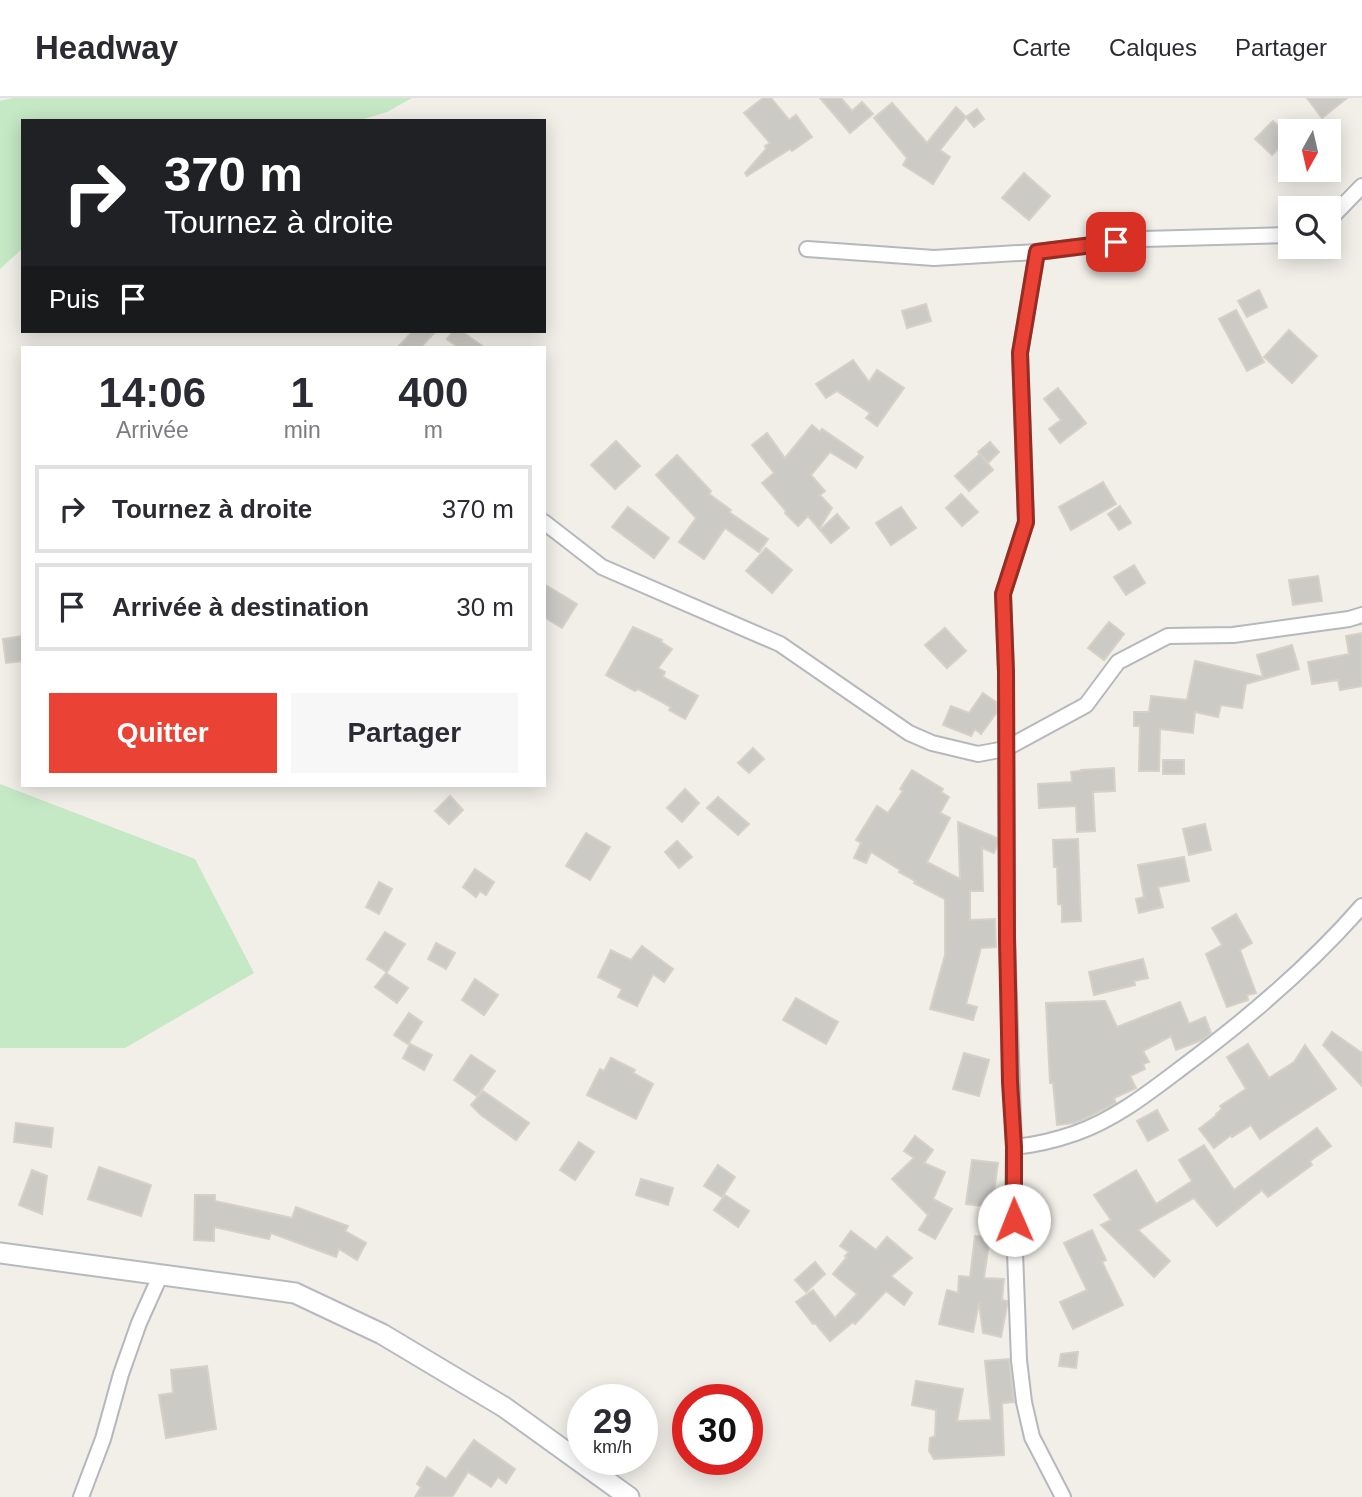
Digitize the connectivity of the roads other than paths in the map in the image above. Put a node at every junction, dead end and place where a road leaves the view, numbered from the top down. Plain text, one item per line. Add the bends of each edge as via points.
1 (1362, 186) edge
2 (1341, 208) edge
3 (1278, 235) edge
4 (807, 249) dead end
5 (1037, 252) junction
6 (546, 524) edge
7 (1362, 615) edge
8 (1005, 749) junction
9 (1362, 906) edge
10 (1014, 1147) junction
11 (0, 1253) edge
12 (161, 1274) junction
13 (81, 1497) edge
14 (629, 1497) edge
15 (1063, 1497) edge

1 - 2 street
3 - 5 street via 1143,239
4 - 5 street via 934,258
5 - 8 street via 1020,353 1026,522 1003,594
6 - 8 street via 602,568 780,644 909,733 978,754
7 - 8 street via 1233,635 1168,636 1118,662 1086,705
8 - 10 street
9 - 10 street via 1261,1005 1134,1104 1076,1133
10 - 15 street via 1024,1402 1032,1437
11 - 12 street
12 - 13 street via 139,1323
12 - 14 street via 295,1293 357,1322 504,1407

